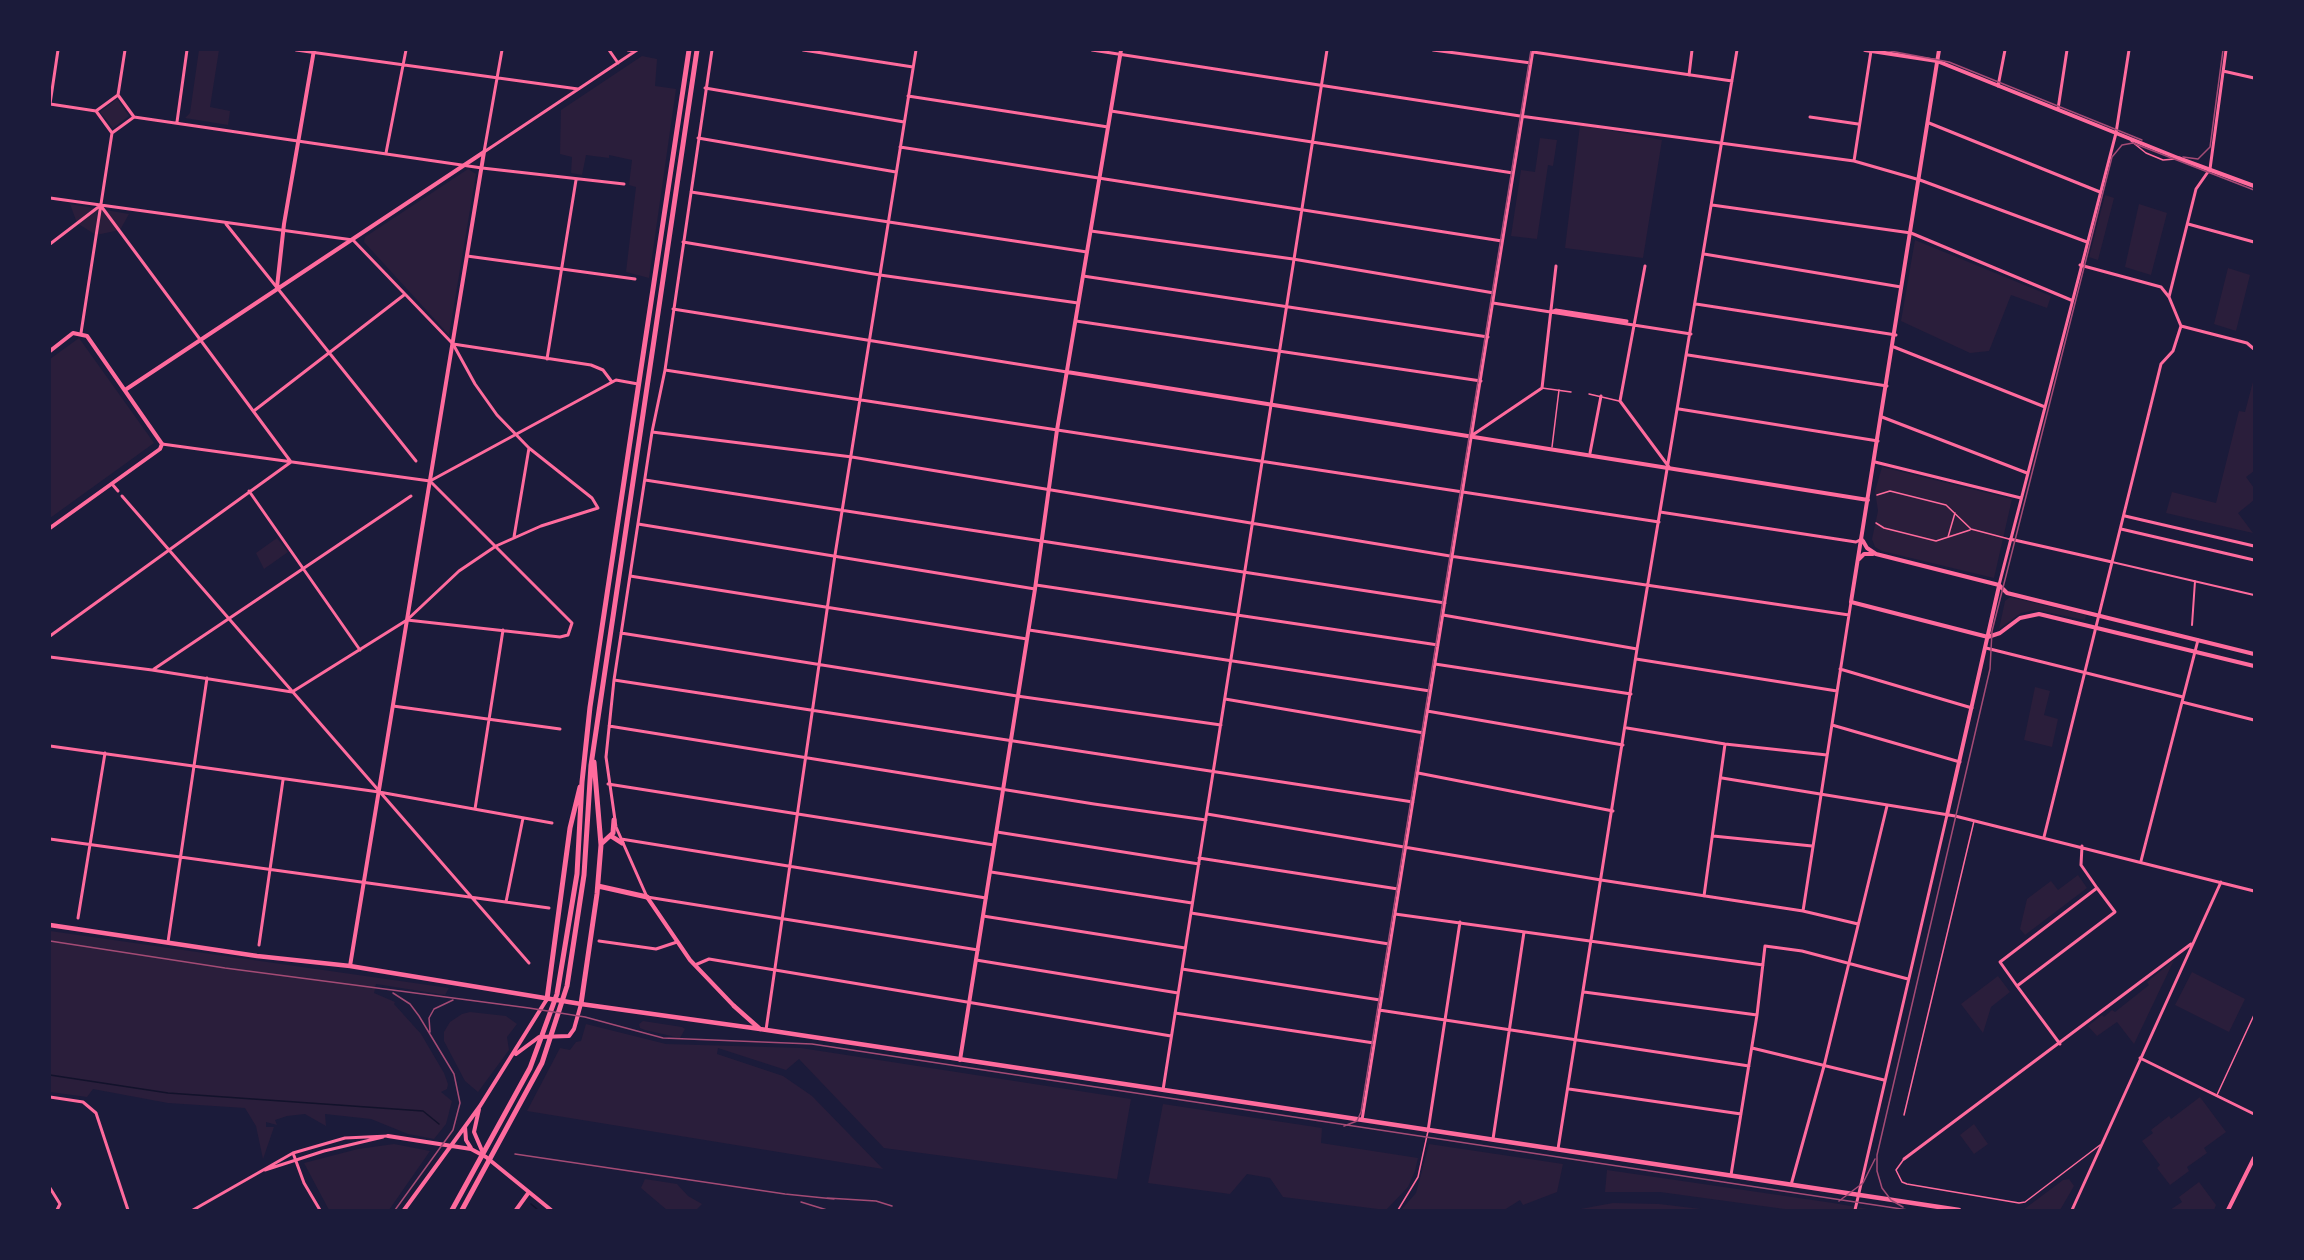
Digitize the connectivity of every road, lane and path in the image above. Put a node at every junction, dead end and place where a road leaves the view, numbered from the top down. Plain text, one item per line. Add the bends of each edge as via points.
1 (58, 50) edge
2 (125, 50) edge
3 (187, 50) edge
4 (296, 50) edge
5 (406, 50) edge
6 (502, 50) edge
7 (609, 50) edge
8 (628, 50) edge
9 (636, 50) edge
10 (689, 50) edge
11 (697, 50) edge
12 (712, 50) edge
13 (803, 50) edge
14 (916, 50) edge
15 (1092, 50) edge
16 (1327, 50) edge
17 (1433, 50) edge
18 (1692, 50) edge
19 (1737, 50) edge
20 (1865, 50) edge
21 (1871, 50) edge
22 (1940, 50) edge
23 (2005, 50) edge
24 (2067, 50) edge
25 (2129, 50) edge
26 (2226, 50) edge
27 (313, 51) edge
28 (1533, 51) edge
29 (1120, 52) edge
30 (1900, 52) edge
31 (1937, 61) junction
32 (618, 63) junction
33 (1531, 63) junction
34 (404, 64) junction
35 (913, 67) junction
36 (2223, 71) junction
37 (1689, 75) junction
38 (497, 78) junction
39 (2254, 78) edge
40 (1732, 81) junction
41 (1322, 86) junction
42 (1998, 86) junction
43 (705, 88) junction
44 (578, 89) junction
45 (118, 95) junction
46 (908, 96) junction
47 (50, 104) edge
48 (2058, 109) junction
49 (96, 111) junction
50 (1111, 111) junction
51 (1522, 116) junction
52 (134, 117) junction
53 (1810, 117) dead end
54 (904, 122) junction
55 (177, 123) junction
56 (1929, 123) junction
57 (1858, 124) junction
58 (1108, 127) junction
59 (112, 133) junction
60 (2116, 133) junction
61 (698, 138) junction
62 (2129, 138) junction
63 (299, 141) junction
64 (1312, 142) junction
65 (1722, 143) junction
66 (900, 147) junction
67 (484, 152) junction
68 (386, 153) junction
69 (2178, 158) junction
70 (1854, 161) junction
71 (464, 166) junction
72 (482, 168) junction
73 (2210, 169) junction
74 (896, 172) junction
75 (1514, 173) junction
76 (1100, 177) junction
77 (576, 180) junction
78 (1920, 180) junction
79 (624, 184) dead end
80 (2254, 186) edge
81 (690, 192) junction
82 (2100, 192) junction
83 (50, 198) edge
84 (100, 205) junction
85 (1712, 205) junction
86 (1302, 210) junction
87 (889, 222) junction
88 (226, 224) junction
89 (2188, 224) junction
90 (284, 231) junction
91 (1091, 231) junction
92 (1911, 233) junction
93 (353, 240) junction
94 (1502, 241) junction
95 (2087, 242) junction
96 (2254, 242) edge
97 (682, 243) junction
98 (50, 244) edge
99 (1087, 252) junction
100 (1704, 254) junction
101 (467, 256) junction
102 (1293, 259) junction
103 (2080, 265) junction
104 (1556, 266) dead end
105 (1645, 266) dead end
106 (562, 267) junction
107 (880, 275) junction
108 (1083, 276) junction
109 (635, 279) dead end
110 (1902, 287) junction
111 (277, 288) junction
112 (1494, 293) junction
113 (404, 295) junction
114 (2169, 297) junction
115 (2071, 300) junction
116 (1078, 303) junction
117 (1492, 303) junction
118 (1696, 304) junction
119 (1287, 306) junction
120 (673, 309) junction
121 (1550, 312) junction
122 (1075, 320) junction
123 (1635, 323) junction
124 (2181, 326) junction
125 (81, 333) junction
126 (1691, 334) junction
127 (1896, 335) junction
128 (1488, 337) junction
129 (202, 338) junction
130 (870, 340) junction
131 (453, 345) junction
132 (1894, 347) junction
133 (2254, 349) edge
134 (50, 351) edge
135 (1279, 352) junction
136 (329, 354) junction
137 (1688, 355) junction
138 (547, 359) junction
139 (664, 370) junction
140 (1067, 372) junction
141 (1481, 381) junction
142 (612, 382) junction
143 (638, 384) junction
144 (1887, 386) junction
145 (1542, 388) junction
146 (125, 390) junction
147 (1559, 390) junction
148 (1571, 392) dead end
149 (1589, 394) dead end
150 (1601, 396) junction
151 (861, 401) junction
152 (1620, 401) junction
153 (1271, 404) junction
154 (2045, 407) junction
155 (255, 410) junction
156 (1679, 410) junction
157 (1882, 417) junction
158 (1057, 430) junction
159 (652, 432) junction
160 (515, 434) junction
161 (1472, 436) junction
162 (1878, 441) junction
163 (162, 444) junction
164 (1552, 447) junction
165 (529, 448) junction
166 (1590, 453) junction
167 (852, 457) junction
168 (416, 461) dead end
169 (1262, 461) junction
170 (291, 462) junction
171 (1875, 462) junction
172 (1669, 467) junction
173 (2027, 472) junction
174 (645, 480) junction
175 (430, 481) junction
176 (112, 484) junction
177 (118, 491) dead end
178 (249, 491) junction
179 (1462, 491) junction
180 (1049, 492) junction
181 (1877, 495) dead end
182 (122, 496) dead end
183 (411, 496) dead end
184 (2021, 498) junction
185 (1868, 500) junction
186 (844, 511) junction
187 (1660, 512) junction
188 (1955, 512) junction
189 (2125, 516) junction
190 (1659, 522) junction
191 (1876, 523) dead end
192 (638, 524) junction
193 (1253, 524) junction
194 (50, 528) edge
195 (2121, 529) junction
196 (1971, 530) junction
197 (514, 537) junction
198 (1948, 538) junction
199 (1862, 539) junction
200 (2010, 539) junction
201 (1042, 542) junction
202 (496, 546) junction
203 (2254, 546) edge
204 (169, 550) junction
205 (1876, 554) junction
206 (835, 555) junction
207 (1452, 557) junction
208 (1858, 560) junction
209 (2254, 560) edge
210 (2112, 562) junction
211 (303, 568) junction
212 (1245, 572) junction
213 (630, 576) junction
214 (2195, 581) junction
215 (1648, 585) junction
216 (1999, 585) junction
217 (1035, 587) junction
218 (2254, 595) edge
219 (1851, 602) junction
220 (1445, 603) junction
221 (828, 607) junction
222 (1238, 615) junction
223 (1443, 615) junction
224 (1849, 615) junction
225 (2098, 616) junction
226 (228, 618) junction
227 (407, 620) junction
228 (2192, 625) dead end
229 (2095, 626) junction
230 (503, 630) junction
231 (1028, 630) junction
232 (621, 633) junction
233 (50, 636) edge
234 (1988, 637) junction
235 (1027, 639) junction
236 (2198, 640) junction
237 (1438, 645) junction
238 (1986, 648) junction
239 (1637, 649) junction
240 (360, 650) junction
241 (2195, 650) junction
242 (2254, 654) edge
243 (50, 657) edge
244 (1636, 659) junction
245 (1231, 661) junction
246 (1435, 664) junction
247 (820, 666) junction
248 (2254, 666) edge
249 (1840, 669) junction
250 (152, 670) junction
251 (2084, 673) junction
252 (207, 678) junction
253 (614, 680) junction
254 (1430, 691) junction
255 (1837, 691) junction
256 (292, 692) junction
257 (1631, 694) junction
258 (1017, 696) junction
259 (2183, 697) junction
260 (1225, 699) junction
261 (2182, 702) junction
262 (393, 706) junction
263 (1972, 708) junction
264 (812, 710) junction
265 (1427, 711) junction
266 (489, 719) junction
267 (2254, 720) edge
268 (608, 725) junction
269 (1221, 725) junction
270 (1832, 725) junction
271 (1626, 728) junction
272 (561, 729) dead end
273 (1424, 733) junction
274 (1010, 741) junction
275 (1725, 744) junction
276 (1623, 745) junction
277 (50, 746) edge
278 (105, 753) junction
279 (593, 753) junction
280 (1827, 755) junction
281 (806, 756) junction
282 (1960, 762) junction
283 (194, 766) junction
284 (1213, 770) junction
285 (1418, 773) junction
286 (1722, 778) junction
287 (283, 780) junction
288 (582, 782) junction
289 (608, 784) junction
290 (1004, 789) junction
291 (379, 792) junction
292 (1821, 795) junction
293 (1413, 802) junction
294 (1887, 805) junction
295 (475, 809) junction
296 (1613, 811) junction
297 (797, 813) junction
298 (1207, 814) junction
299 (1947, 815) junction
300 (523, 818) junction
301 (614, 820) junction
302 (1206, 820) junction
303 (1974, 821) junction
304 (552, 823) dead end
305 (997, 832) junction
306 (611, 836) junction
307 (1713, 836) junction
308 (2044, 837) junction
309 (50, 839) edge
310 (621, 841) junction
311 (90, 845) junction
312 (601, 845) junction
313 (995, 846) junction
314 (1812, 846) junction
315 (2082, 846) junction
316 (1405, 847) junction
317 (180, 857) junction
318 (1199, 858) junction
319 (2141, 861) junction
320 (1199, 864) junction
321 (790, 866) junction
322 (271, 870) junction
323 (991, 872) junction
324 (1601, 880) junction
325 (2220, 882) junction
326 (364, 883) junction
327 (598, 886) junction
328 (2097, 888) junction
329 (1398, 889) junction
330 (2254, 891) edge
331 (1704, 896) junction
332 (647, 897) junction
333 (470, 898) junction
334 (986, 898) junction
335 (506, 902) junction
336 (1192, 903) junction
337 (549, 908) dead end
338 (1803, 911) junction
339 (1191, 913) junction
340 (1395, 914) junction
341 (983, 915) junction
342 (78, 918) dead end
343 (782, 918) junction
344 (1460, 922) junction
345 (1858, 924) junction
346 (50, 925) edge
347 (1524, 932) junction
348 (599, 941) dead end
349 (168, 942) junction
350 (677, 942) junction
351 (1591, 943) junction
352 (2193, 943) junction
353 (1389, 944) junction
354 (259, 945) dead end
355 (1185, 948) junction
356 (978, 950) junction
357 (976, 960) junction
358 (529, 963) dead end
359 (1848, 964) junction
360 (694, 965) junction
361 (1763, 965) junction
362 (350, 966) junction
363 (1182, 969) junction
364 (774, 970) junction
365 (1908, 979) junction
366 (2017, 986) junction
367 (1584, 992) junction
368 (1178, 993) junction
369 (547, 999) junction
370 (1380, 1000) junction
371 (970, 1002) junction
372 (580, 1004) junction
373 (734, 1006) junction
374 (1379, 1010) junction
375 (1175, 1013) junction
376 (1757, 1015) junction
377 (2254, 1015) edge
378 (1445, 1019) junction
379 (736, 1025) junction
380 (763, 1029) junction
381 (1509, 1029) junction
382 (1171, 1036) junction
383 (1576, 1040) junction
384 (1374, 1043) junction
385 (2060, 1044) junction
386 (1752, 1048) junction
387 (513, 1056) junction
388 (2140, 1058) junction
389 (960, 1060) junction
390 (1749, 1066) junction
391 (1824, 1066) junction
392 (1884, 1080) junction
393 (1569, 1089) junction
394 (1163, 1090) junction
395 (2217, 1095) junction
396 (50, 1097) edge
397 (480, 1106) junction
398 (2254, 1113) edge
399 (1741, 1114) junction
400 (1904, 1115) dead end
401 (1362, 1121) junction
402 (465, 1127) junction
403 (1428, 1131) junction
404 (388, 1136) junction
405 (1493, 1141) junction
406 (2100, 1145) junction
407 (450, 1147) junction
408 (471, 1149) junction
409 (1558, 1150) junction
410 (293, 1153) junction
411 (486, 1157) junction
412 (2254, 1158) edge
413 (1904, 1159) joint
414 (295, 1160) junction
415 (260, 1172) junction
416 (1731, 1176) junction
417 (1791, 1185) junction
418 (50, 1188) edge
419 (529, 1192) junction
420 (1858, 1195) junction
421 (57, 1210) edge
422 (128, 1210) edge
423 (192, 1210) edge
424 (320, 1210) edge
425 (404, 1210) edge
426 (452, 1210) edge
427 (462, 1210) edge
428 (516, 1210) edge
429 (551, 1210) edge
430 (1398, 1210) edge
431 (1854, 1210) edge
432 (1959, 1210) edge
433 (2072, 1210) edge
434 (2228, 1210) edge

1 - 47 street
2 - 45 street
3 - 55 street
4 - 27 street
5 - 34 street
6 - 38 street
7 - 32 street
8 - 9 street
9 - 32 street
10 - 143 main road
11 - 279 main road
12 - 43 street
13 - 35 street
14 - 35 street
15 - 29 street
16 - 41 street
17 - 33 street
18 - 37 street
19 - 40 street
20 - 21 street
21 - 30 street
21 - 57 street
22 - 31 street
23 - 42 street
24 - 48 street
25 - 60 street
26 - 36 street
27 - 34 street
27 - 63 street
28 - 33 street
28 - 37 street
29 - 41 street
29 - 50 street
30 - 31 street
31 - 42 street
31 - 56 street
32 - 44 street
33 - 51 street
34 - 38 street
34 - 68 street
35 - 46 street
36 - 39 street
36 - 73 street
37 - 40 street
38 - 44 street
38 - 67 street
40 - 65 street
41 - 51 street
41 - 64 street
42 - 48 street
43 - 54 street
43 - 61 street
44 - 67 street
45 - 49 street
45 - 52 street
46 - 54 street
46 - 58 street
47 - 49 street
48 - 60 street
49 - 59 street
50 - 58 street
50 - 64 street
51 - 65 street
51 - 75 street
52 - 55 street
52 - 59 street
53 - 57 street
54 - 66 street
55 - 63 street
56 - 78 street
56 - 82 street
57 - 70 street
58 - 76 street
59 - 84 street
60 - 62 street
60 - 82 street
61 - 74 street
61 - 81 street
62 - 69 street
62 - 69 lane via 2146,153 2163,160
63 - 68 street
63 - 90 street
64 - 75 street
64 - 86 street
65 - 70 street
65 - 85 street
66 - 74 street
66 - 76 street
67 - 71 street
67 - 72 street
68 - 71 street
69 - 73 street
70 - 78 street
71 - 72 street
71 - 93 street
72 - 77 street
72 - 101 street
73 - 80 street
73 - 89 street via 2196,189
74 - 87 street
75 - 94 street
76 - 86 street
76 - 91 street
77 - 79 street
77 - 106 street
78 - 92 street
78 - 95 street
81 - 87 street
81 - 97 street
82 - 95 street
83 - 84 street
84 - 88 street
84 - 98 street
84 - 125 street
84 - 129 street
85 - 92 street
85 - 100 street
86 - 94 street
86 - 102 street
87 - 99 street
87 - 107 street
88 - 90 street
88 - 111 street
89 - 96 street
89 - 114 street
90 - 93 street
90 - 111 street
91 - 99 street
91 - 102 street
92 - 110 street
92 - 115 street
93 - 111 street
93 - 113 street
94 - 112 street
95 - 103 street
97 - 107 street
97 - 120 street
99 - 108 street
100 - 110 street
100 - 118 street
101 - 106 street
101 - 131 street
102 - 112 street
102 - 119 street
103 - 114 street via 2161,287
103 - 115 street
104 - 121 street
105 - 123 street
106 - 109 street
106 - 138 street
107 - 116 street
107 - 130 street
108 - 116 street
108 - 119 street
110 - 127 street
111 - 129 street
111 - 136 street
112 - 117 street
113 - 131 street
113 - 136 street
114 - 124 street
115 - 154 street
116 - 122 street
117 - 121 street
117 - 128 street
118 - 126 street
118 - 127 street
119 - 128 street
119 - 135 street
120 - 130 street
120 - 139 street
121 - 123 street
121 - 145 street
122 - 135 street
122 - 140 street
123 - 126 street
123 - 152 street
124 - 133 street via 2247,343
124 - 189 street via 2173,351 2161,364
125 - 134 street via 73,333
125 - 146 street
126 - 137 street
127 - 132 street
128 - 141 street
129 - 146 street
129 - 155 street
130 - 140 street
130 - 151 street
131 - 138 street
131 - 160 street via 475,384
131 - 175 street
132 - 144 street
132 - 154 street
135 - 141 street
135 - 153 street
136 - 155 street
136 - 168 street
137 - 144 street
137 - 156 street
138 - 142 street via 598,367
139 - 151 street
139 - 159 street
140 - 153 street
140 - 158 street
141 - 161 street
142 - 143 street via 622,379
142 - 160 street
143 - 288 main road
144 - 157 street
145 - 147 lane
145 - 161 street
146 - 163 street
147 - 148 lane
147 - 164 lane
149 - 150 lane
150 - 152 lane
150 - 166 street
151 - 158 street
151 - 167 street
152 - 172 street
153 - 161 street
153 - 169 street
154 - 173 street
155 - 170 street
156 - 162 street
156 - 172 street
157 - 162 street
157 - 173 street
158 - 169 street
158 - 180 street
159 - 167 street
159 - 174 street
160 - 165 street
160 - 175 street
161 - 164 street
161 - 179 street
162 - 171 street
163 - 170 street
163 - 176 street
164 - 166 street
165 - 197 street
165 - 197 street via 592,498 598,508
166 - 172 street
167 - 180 street
167 - 186 street
169 - 179 street
169 - 193 street
170 - 175 street
170 - 178 street
171 - 184 street
171 - 185 street
172 - 185 street
172 - 187 street
173 - 184 street
174 - 186 street
174 - 192 street
175 - 202 street
175 - 227 street
176 - 177 street
176 - 194 street
178 - 204 street
178 - 211 street
179 - 190 street
179 - 207 street
180 - 193 street
180 - 201 street
181 - 188 lane via 1890,491 1946,505
182 - 204 street
183 - 211 street
184 - 200 street
185 - 199 street
186 - 201 street
186 - 206 street
187 - 190 street
187 - 199 street via 1856,542
188 - 196 lane
188 - 198 lane
189 - 195 street
189 - 203 street
190 - 215 street
191 - 198 lane via 1936,541
192 - 206 street
192 - 213 street
193 - 207 street
193 - 212 street
195 - 209 street
195 - 210 street
196 - 198 lane
196 - 200 lane
197 - 202 street
199 - 205 street
199 - 208 street
200 - 210 street
200 - 216 street
201 - 212 street
201 - 217 street
202 - 227 street via 459,571
202 - 230 street via 572,623 568,635 560,637
204 - 226 street
204 - 233 street
205 - 208 street via 1864,554
205 - 216 street
206 - 217 street
206 - 221 street
207 - 215 street
207 - 220 street
208 - 219 street
210 - 214 street
210 - 225 street
211 - 226 street
211 - 240 street
212 - 220 street
212 - 222 street
213 - 221 street
213 - 232 street
214 - 218 street
214 - 228 street
215 - 224 street
215 - 239 street
216 - 225 street via 2007,593
216 - 234 street
217 - 222 street
217 - 231 street
219 - 224 street
219 - 234 street
220 - 223 street
221 - 235 street
221 - 247 street
222 - 237 street
222 - 245 street
223 - 237 street
223 - 239 street
224 - 249 street
225 - 229 street
225 - 236 street
226 - 250 street
226 - 256 street
227 - 230 street
227 - 240 street
227 - 262 street
229 - 234 street via 2038,614 2012,622 1996,636
229 - 241 street
229 - 251 street
230 - 266 street
231 - 235 street
231 - 245 street
232 - 247 street
232 - 253 street
234 - 238 street
235 - 258 street
236 - 241 street
236 - 242 street
237 - 246 street
238 - 251 street
238 - 263 street
239 - 244 street
240 - 256 street
241 - 248 street
241 - 259 street
243 - 250 street
244 - 255 street
244 - 257 street
245 - 254 street
245 - 260 street
246 - 254 street
246 - 257 street
247 - 258 street
247 - 264 street
249 - 255 street
249 - 263 street
250 - 252 street
251 - 259 street
251 - 308 street
252 - 256 street
252 - 283 street
253 - 264 street
253 - 268 street
254 - 265 street
255 - 270 street
256 - 291 street
257 - 271 street
258 - 269 street
258 - 274 street
259 - 261 street
260 - 269 street
260 - 273 street
261 - 267 street
261 - 319 street
262 - 266 street
262 - 291 street
263 - 282 street
264 - 274 street
264 - 281 street
265 - 273 street
265 - 276 street
266 - 272 street
266 - 295 street
268 - 281 street
268 - 289 street
269 - 284 street
270 - 280 street
270 - 282 street
271 - 275 street
271 - 276 street
273 - 285 street
274 - 284 street
274 - 290 street
275 - 280 street
275 - 286 street
276 - 296 street
277 - 278 street
278 - 283 street
278 - 311 street
279 - 312 main road
279 - 427 main road via 587,848 562,1005 547,1050
280 - 292 street
281 - 290 street
281 - 297 street
282 - 299 street
283 - 287 street
283 - 317 street
284 - 293 street
284 - 298 street
285 - 293 street
285 - 296 street
286 - 292 street
286 - 307 street
287 - 291 street
287 - 322 street
288 - 369 main road via 570,828
288 - 426 main road via 579,852 556,994 539,1049
289 - 297 street
289 - 301 street
290 - 302 street
290 - 305 street
291 - 295 street
291 - 326 street
291 - 333 street
292 - 294 street
292 - 314 street
293 - 316 street
294 - 299 street
294 - 345 street
295 - 300 street
296 - 324 street
297 - 313 street
297 - 321 street
298 - 302 street
298 - 316 street
299 - 303 street
299 - 365 street
300 - 304 street
300 - 335 street
301 - 306 main road
301 - 310 street
302 - 318 street
303 - 308 street
303 - 400 lane
305 - 313 street
305 - 320 street
306 - 310 main road
306 - 312 main road
307 - 314 street
307 - 331 street
308 - 315 street
309 - 311 street
310 - 321 street
310 - 332 street
311 - 317 street
311 - 342 street
312 - 327 main road
313 - 323 street
314 - 338 street
315 - 319 street
315 - 328 street via 2081,865
316 - 324 street
316 - 329 street
317 - 322 street
317 - 349 street
318 - 320 street
318 - 329 street
319 - 325 street
320 - 336 street
321 - 334 street
321 - 343 street
322 - 326 street
322 - 354 street
323 - 334 street
323 - 336 street
324 - 331 street
324 - 351 street
325 - 330 street
325 - 352 street
326 - 333 street
326 - 362 street
327 - 332 main road
327 - 372 main road
328 - 366 street via 2000,962
328 - 366 street via 2115,912
329 - 340 street
331 - 338 street
332 - 343 street
332 - 350 street
333 - 335 street
333 - 358 street
334 - 341 street
335 - 337 street
336 - 339 street
338 - 345 street
339 - 353 street
339 - 355 street
340 - 344 street
340 - 353 street
341 - 355 street
341 - 356 street
343 - 356 street
343 - 364 street
344 - 347 street
344 - 378 street
345 - 359 street
346 - 349 main road
347 - 351 street
347 - 381 street
348 - 350 street via 659,949
349 - 362 main road
350 - 360 street
351 - 361 street
351 - 367 street
352 - 385 street
352 - 388 street
353 - 370 street
355 - 363 street
356 - 357 street
357 - 368 street
357 - 371 street
359 - 361 street via 1765,946
359 - 365 street
359 - 391 street
360 - 364 street via 709,959
360 - 373 street
361 - 376 street
362 - 369 main road
363 - 368 street
363 - 370 street
364 - 371 street
364 - 380 street
365 - 392 street
366 - 385 street
367 - 376 street
367 - 383 street
368 - 375 street
369 - 372 main road
369 - 387 street
370 - 374 street
371 - 382 street
371 - 389 street
372 - 379 main road
372 - 387 street via 574,1029 568,1036 539,1037
373 - 379 main road via 738,1014
373 - 380 main road
374 - 378 street
374 - 384 street
375 - 382 street
375 - 384 street
376 - 386 street
377 - 395 lane
378 - 381 street
378 - 403 street
379 - 380 main road
380 - 389 main road
381 - 383 street
381 - 405 street
382 - 394 street
383 - 390 street
383 - 393 street
384 - 401 street
385 - 413 street
386 - 390 street
386 - 391 street
387 - 397 street
388 - 395 street
388 - 406 street
389 - 394 main road
390 - 399 street
391 - 392 street
391 - 417 street
392 - 420 street
393 - 399 street
393 - 409 street
394 - 401 main road
395 - 398 street
396 - 422 street via 83,1102 96,1113
397 - 402 street
397 - 411 street via 474,1132
399 - 416 street
401 - 403 main road
402 - 407 street
402 - 408 street
403 - 405 main road
403 - 430 lane via 1418,1177
404 - 407 street
404 - 410 street via 345,1138
404 - 414 street
405 - 409 main road
406 - 413 lane via 2019,1203 1905,1183 1896,1170
406 - 433 street
407 - 408 street
407 - 425 street
408 - 411 street
409 - 416 main road
410 - 414 street
410 - 415 street
411 - 419 street
412 - 434 street
414 - 415 street
414 - 424 street
415 - 423 street
416 - 417 main road
417 - 420 main road
418 - 421 street via 60,1204
419 - 428 street
419 - 429 street
420 - 431 street
420 - 432 main road

